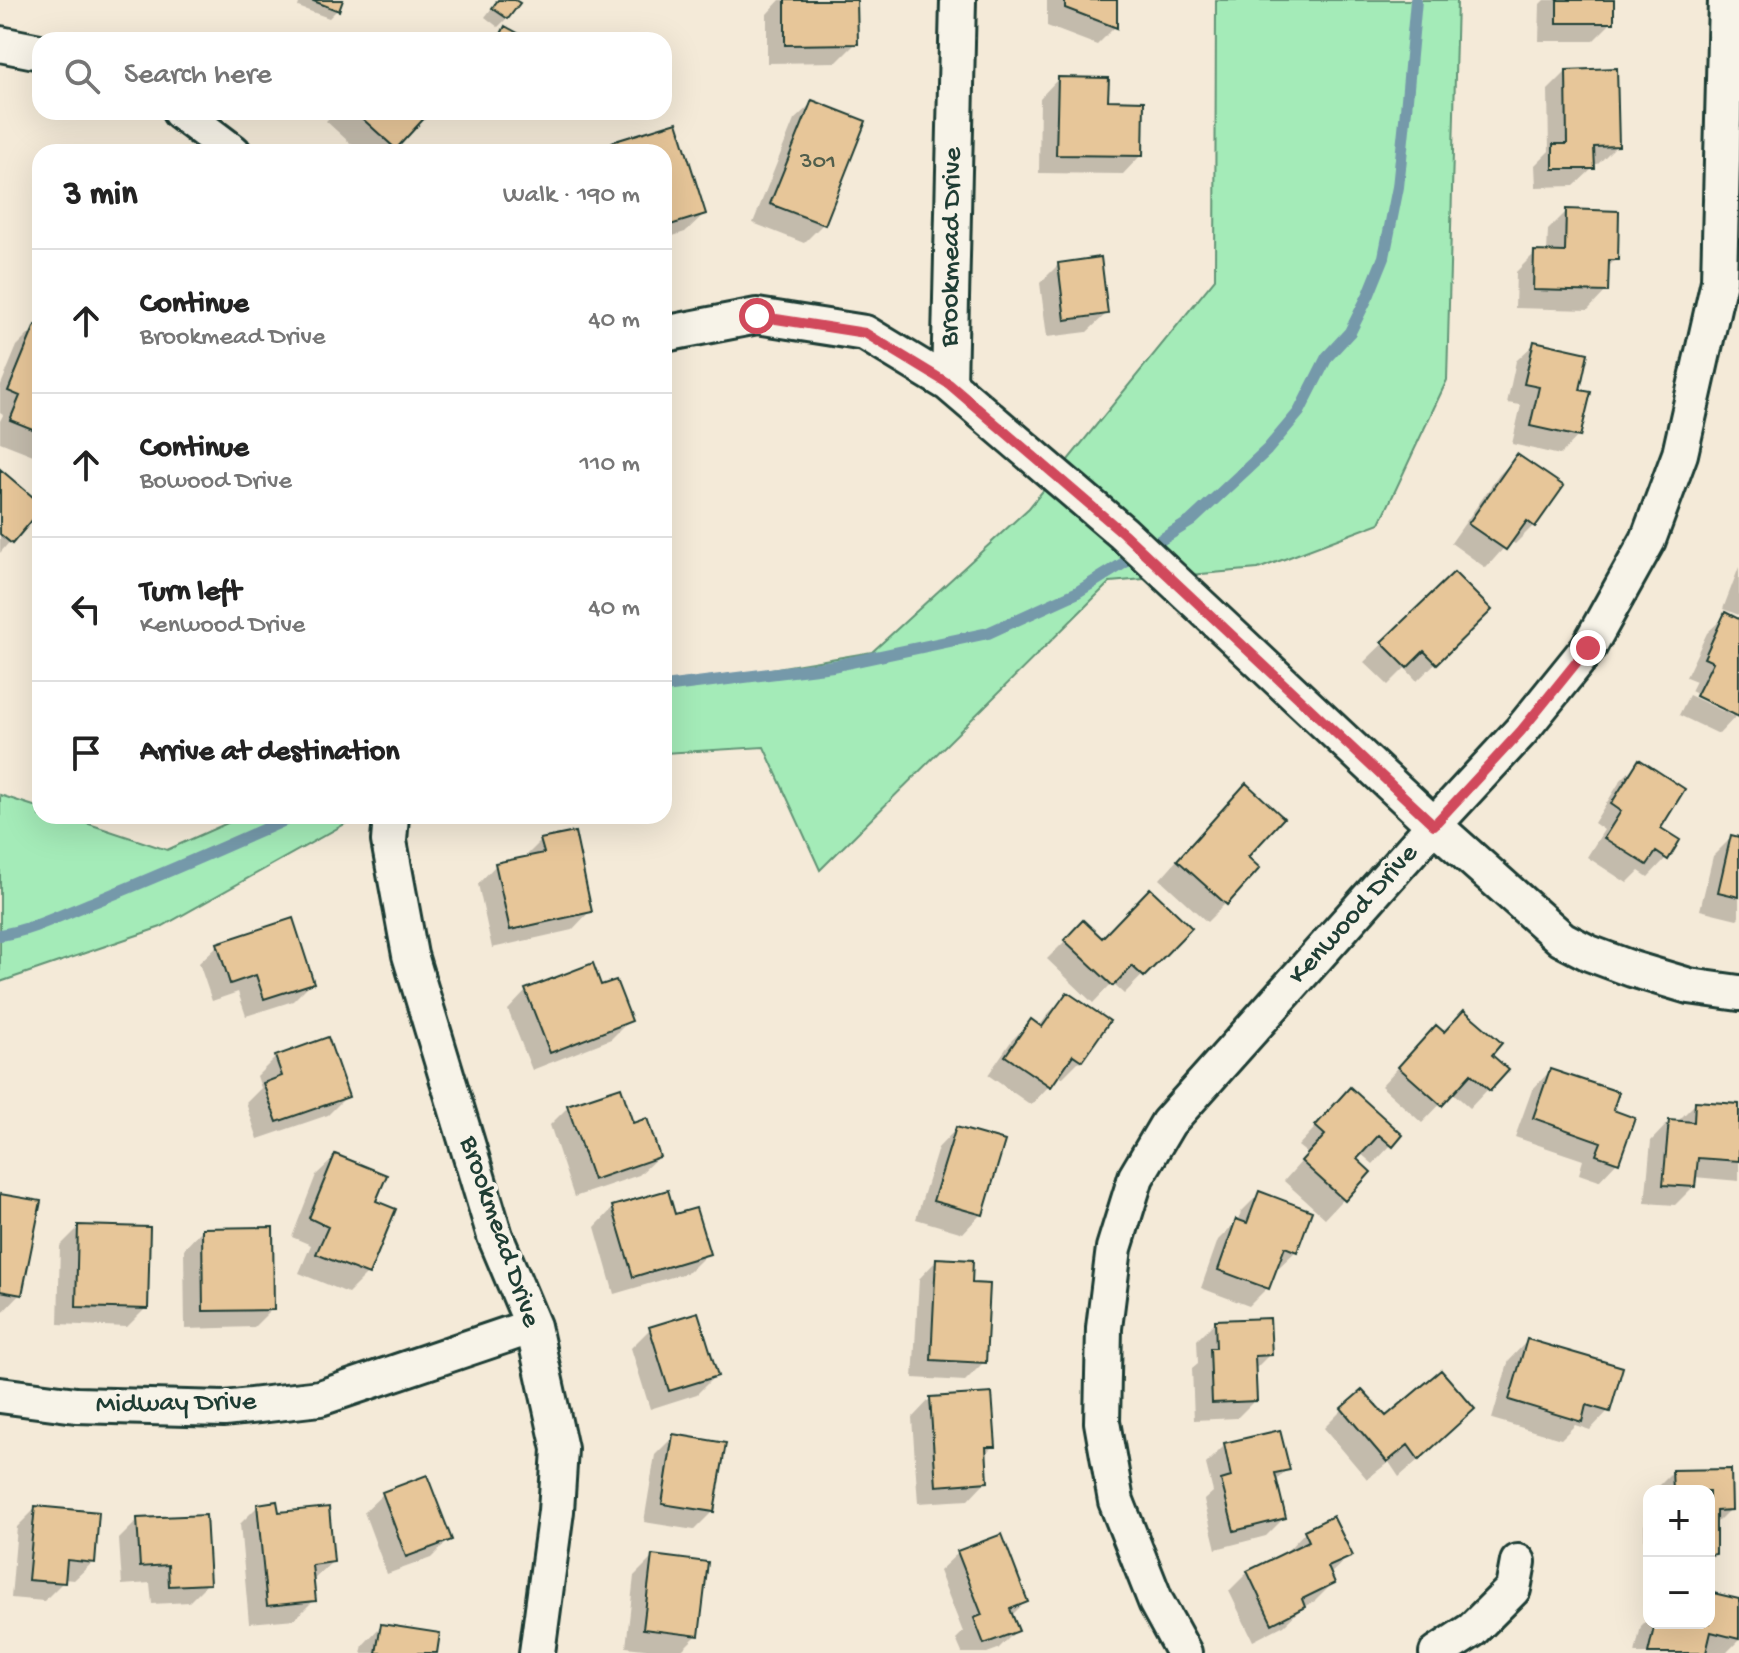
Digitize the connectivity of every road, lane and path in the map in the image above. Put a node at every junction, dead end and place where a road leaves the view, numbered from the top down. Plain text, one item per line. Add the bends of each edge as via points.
1 (958, 0) edge
2 (1726, 0) edge
3 (0, 44) edge
4 (32, 50) edge
5 (191, 120) edge
6 (222, 144) edge
7 (672, 332) edge
8 (949, 384) junction
9 (390, 824) edge
10 (1434, 825) junction
11 (1739, 993) edge
12 (533, 1326) junction
13 (0, 1395) edge
14 (1518, 1562) dead end
15 (537, 1653) edge
16 (1184, 1653) edge
17 (1437, 1653) edge

1 - 8 street, Brookmead Drive
2 - 10 street, Kenwood Drive via 1719,281 1680,454 1648,540 1588,648
3 - 4 street
5 - 6 street
7 - 8 street, Brookmead Drive via 757,316 865,333
8 - 10 street via 1123,533
9 - 12 street, Brookmead Drive via 410,955 495,1236
10 - 11 street via 1562,939 1632,969 1689,986
10 - 16 street, Kenwood Drive via 1168,1123 1136,1177 1114,1248 1104,1328 1102,1422 1116,1501 1156,1602
12 - 13 street, Midway Drive via 320,1398 224,1409 76,1405
12 - 15 street, Brookmead Drive via 560,1449
14 - 17 street via 1513,1589 1472,1630

